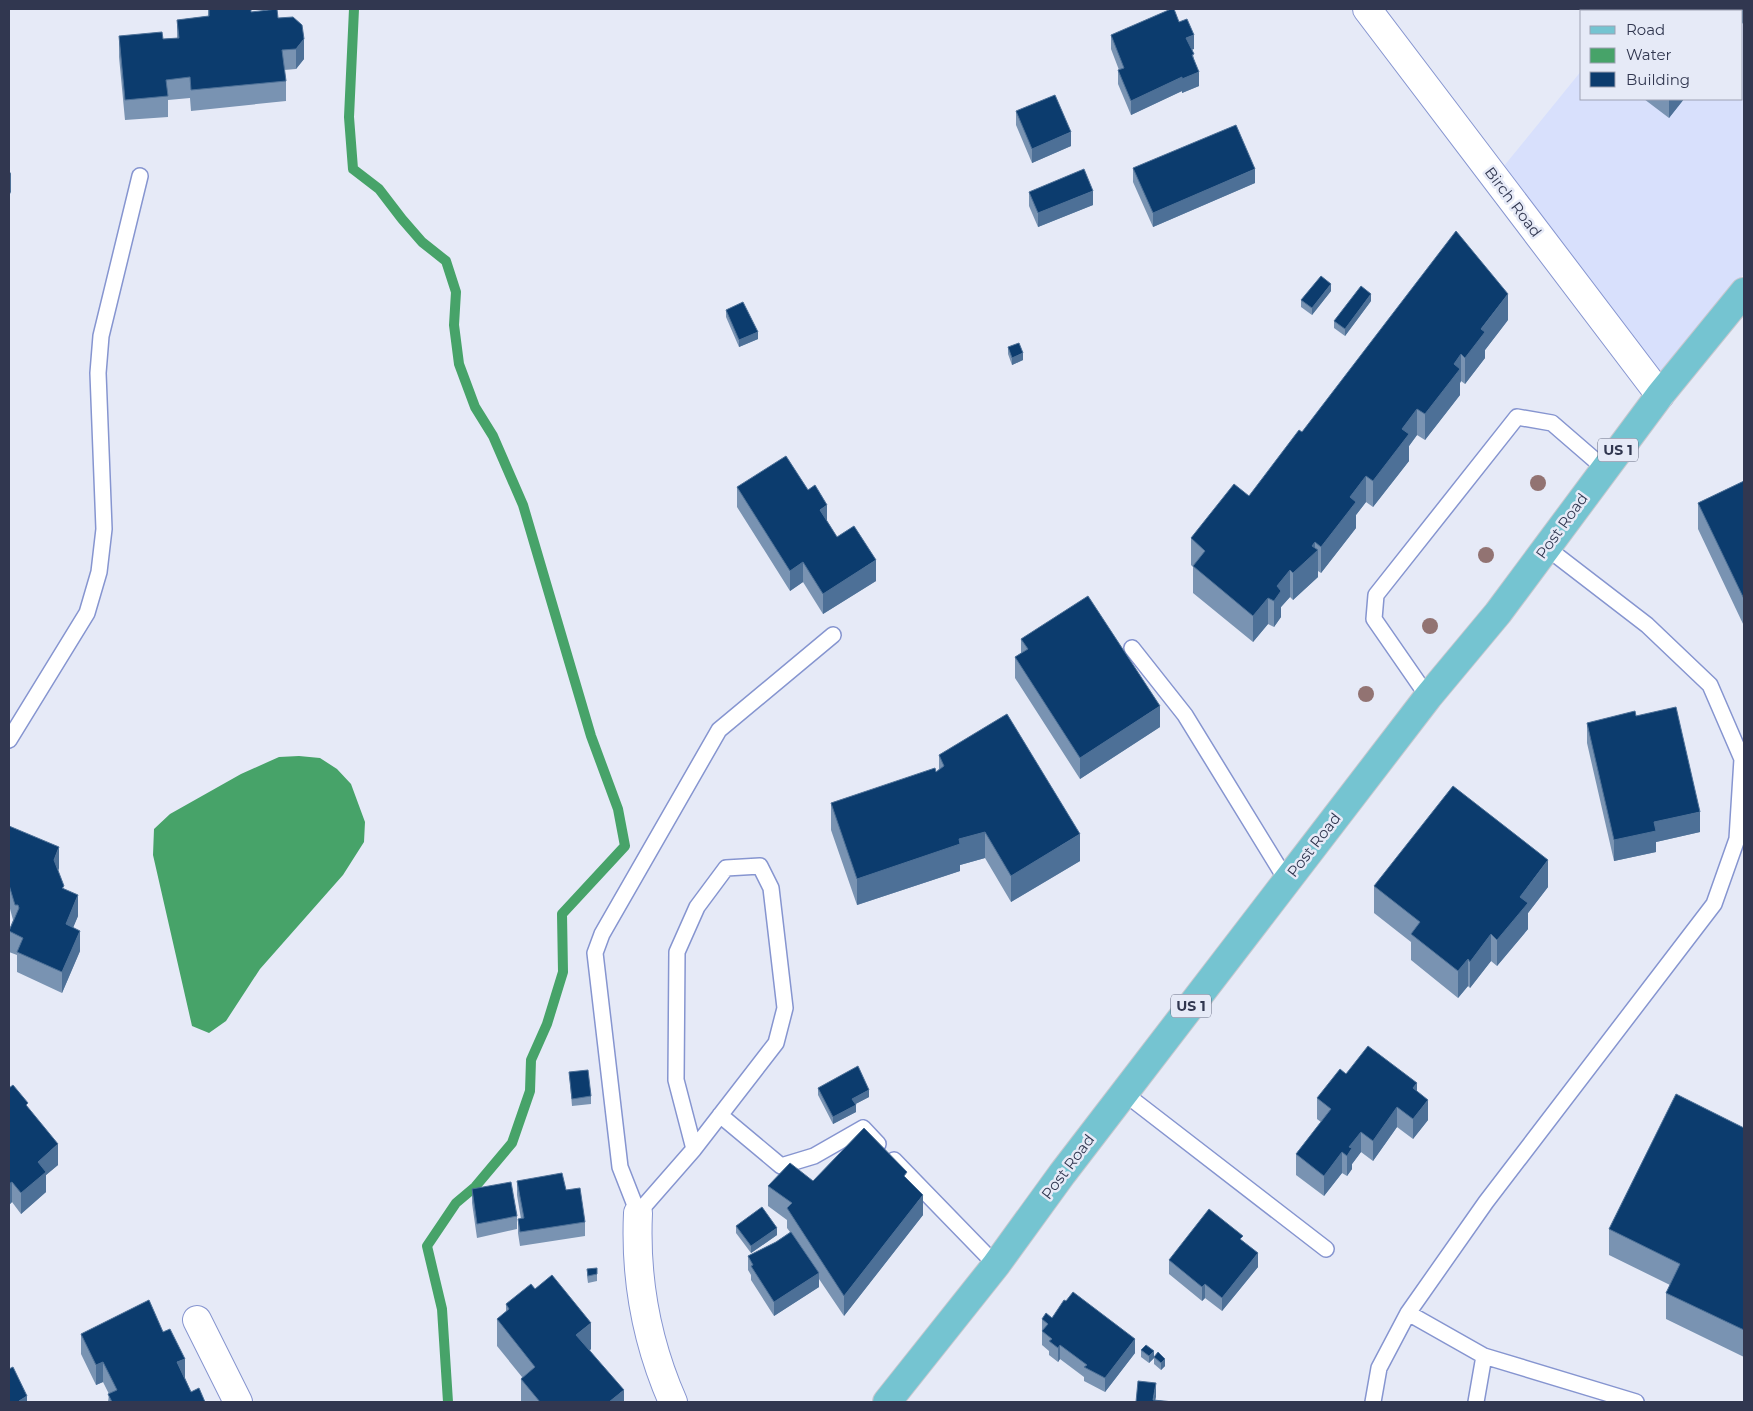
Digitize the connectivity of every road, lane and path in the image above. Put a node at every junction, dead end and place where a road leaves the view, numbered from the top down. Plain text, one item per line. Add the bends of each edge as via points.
1 (1367, 9) edge
2 (140, 176) dead end
3 (1744, 292) edge
4 (1660, 395) junction
5 (1604, 468) junction
6 (1547, 548) junction
7 (833, 635) dead end
8 (1132, 648) dead end
9 (1428, 697) junction
10 (9, 740) edge
11 (1743, 759) edge
12 (1741, 840) edge
13 (1287, 880) junction
14 (1124, 1093) junction
15 (720, 1115) junction
16 (694, 1149) junction
17 (638, 1213) junction
18 (1326, 1249) dead end
19 (996, 1265) junction
20 (1408, 1313) junction
21 (197, 1320) dead end
22 (1484, 1356) junction
23 (238, 1402) edge
24 (673, 1402) edge
25 (887, 1402) edge
26 (1372, 1402) edge
27 (1476, 1402) edge
28 (1636, 1402) edge

1 - 4 street, Birch Road
2 - 10 lane via 100,336 98,373 104,529 99,572 86,612
3 - 4 main road, Post Road / US 1
4 - 5 main road, Post Road / US 1
5 - 6 main road, Post Road / US 1
5 - 9 lane via 1552,423 1517,417 1376,595 1374,620
6 - 9 main road, Post Road / US 1
6 - 11 lane via 1647,625 1710,685
7 - 17 lane via 719,730 595,953 620,1167
8 - 13 lane via 1185,715
9 - 13 main road, Post Road / US 1
11 - 12 lane
12 - 20 lane via 1714,904 1486,1202
13 - 14 main road, Post Road / US 1
14 - 18 lane
14 - 19 main road, Post Road / US 1
15 - 16 lane
15 - 16 lane via 776,1044 785,1008 771,888 760,866 726,868 697,906 677,952 676,1080
15 - 19 lane via 782,1166 814,1156 863,1128
16 - 17 lane
17 - 24 street via 636,1247 642,1300
19 - 25 main road, Post Road / US 1
20 - 22 lane
20 - 26 lane via 1379,1368
21 - 23 street
22 - 27 lane
22 - 28 lane

